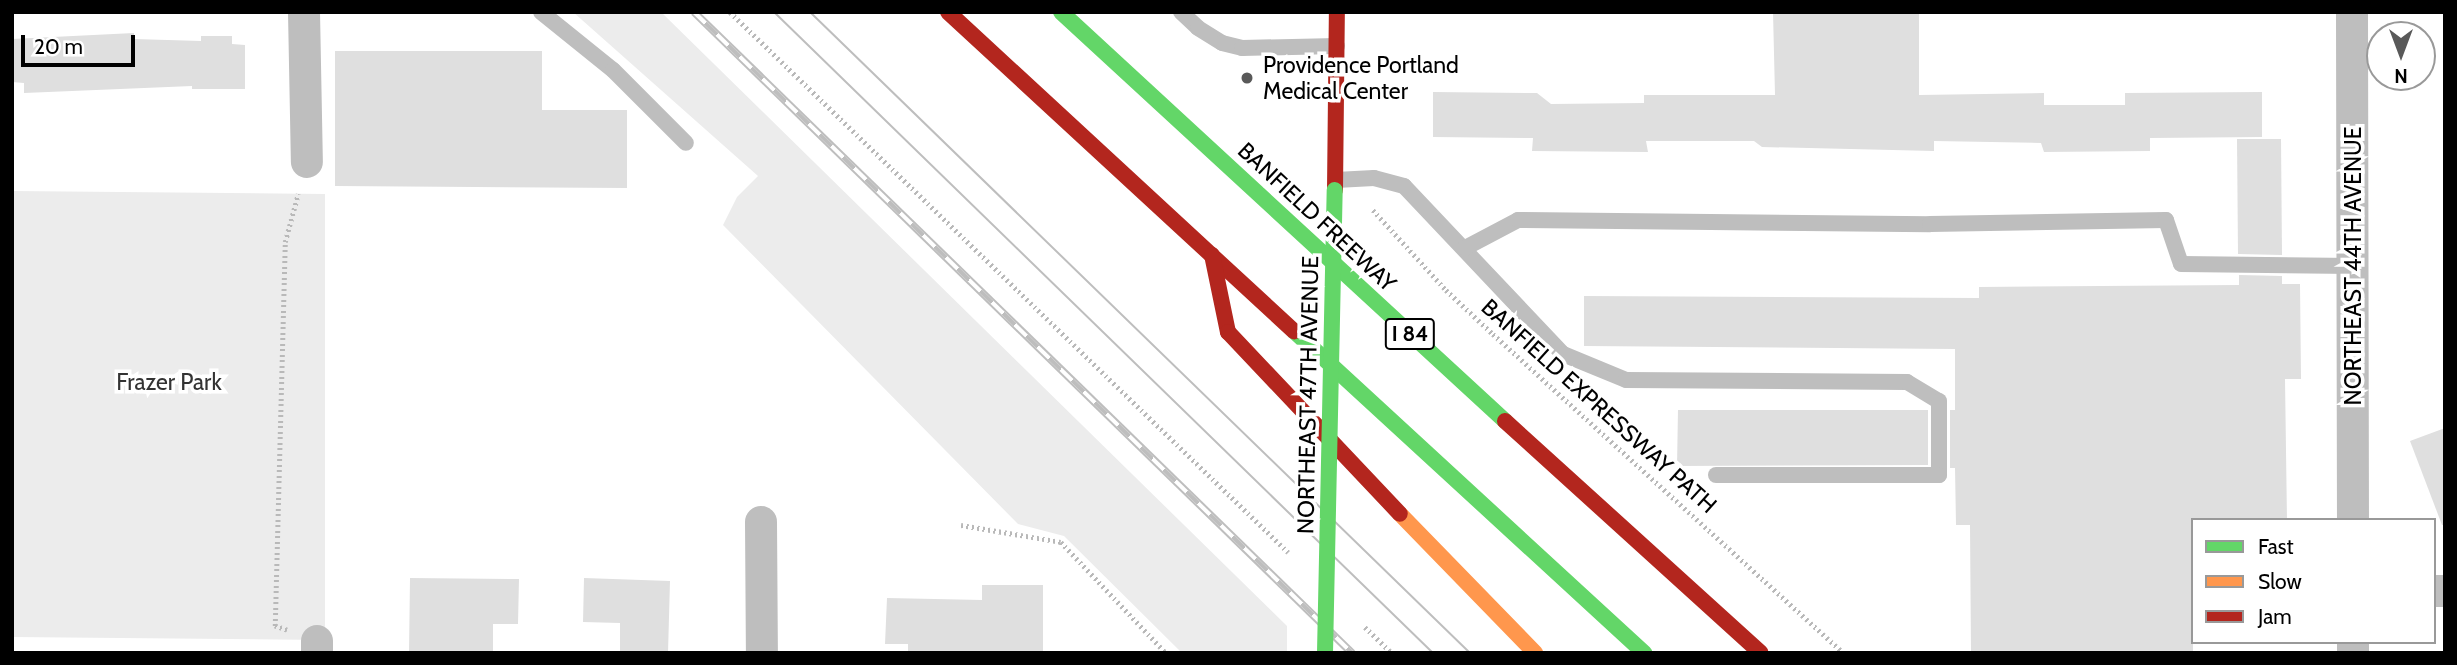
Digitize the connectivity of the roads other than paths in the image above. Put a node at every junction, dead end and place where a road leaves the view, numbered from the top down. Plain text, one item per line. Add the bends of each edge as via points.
1 (304, 12) edge
2 (541, 12) edge
3 (948, 12) edge
4 (1061, 12) edge
5 (1181, 12) edge
6 (1337, 12) edge
7 (2352, 12) edge
8 (1337, 46) junction
9 (686, 143) dead end
10 (307, 162) road end
11 (1335, 185) junction
12 (1465, 248) junction
13 (1212, 255) junction
14 (2353, 266) junction
15 (1716, 475) dead end
16 (2353, 518) edge
17 (761, 522) dead end
18 (762, 653) edge
19 (1325, 653) edge
20 (1535, 653) edge
21 (1644, 653) edge
22 (1761, 653) edge

1 - 10 street
2 - 9 lane via 613,70
3 - 13 main road
4 - 22 main road, BANFIELD FREEWAY / I 84
5 - 8 lane via 1222,43 1242,48
6 - 8 main road, NORTHEAST 47TH AVENUE
7 - 14 street, NORTHEAST 44TH AVENUE
8 - 11 main road, NORTHEAST 47TH AVENUE
11 - 12 lane via 1374,178 1404,186
11 - 19 main road, NORTHEAST 47TH AVENUE, bridge
12 - 14 lane via 1518,220 1930,224 2166,220 2181,264
12 - 15 lane via 1563,354 1626,380 1907,382 1939,401 1939,475
13 - 20 main road via 1228,332
13 - 21 main road
14 - 16 street, NORTHEAST 44TH AVENUE
17 - 18 street

